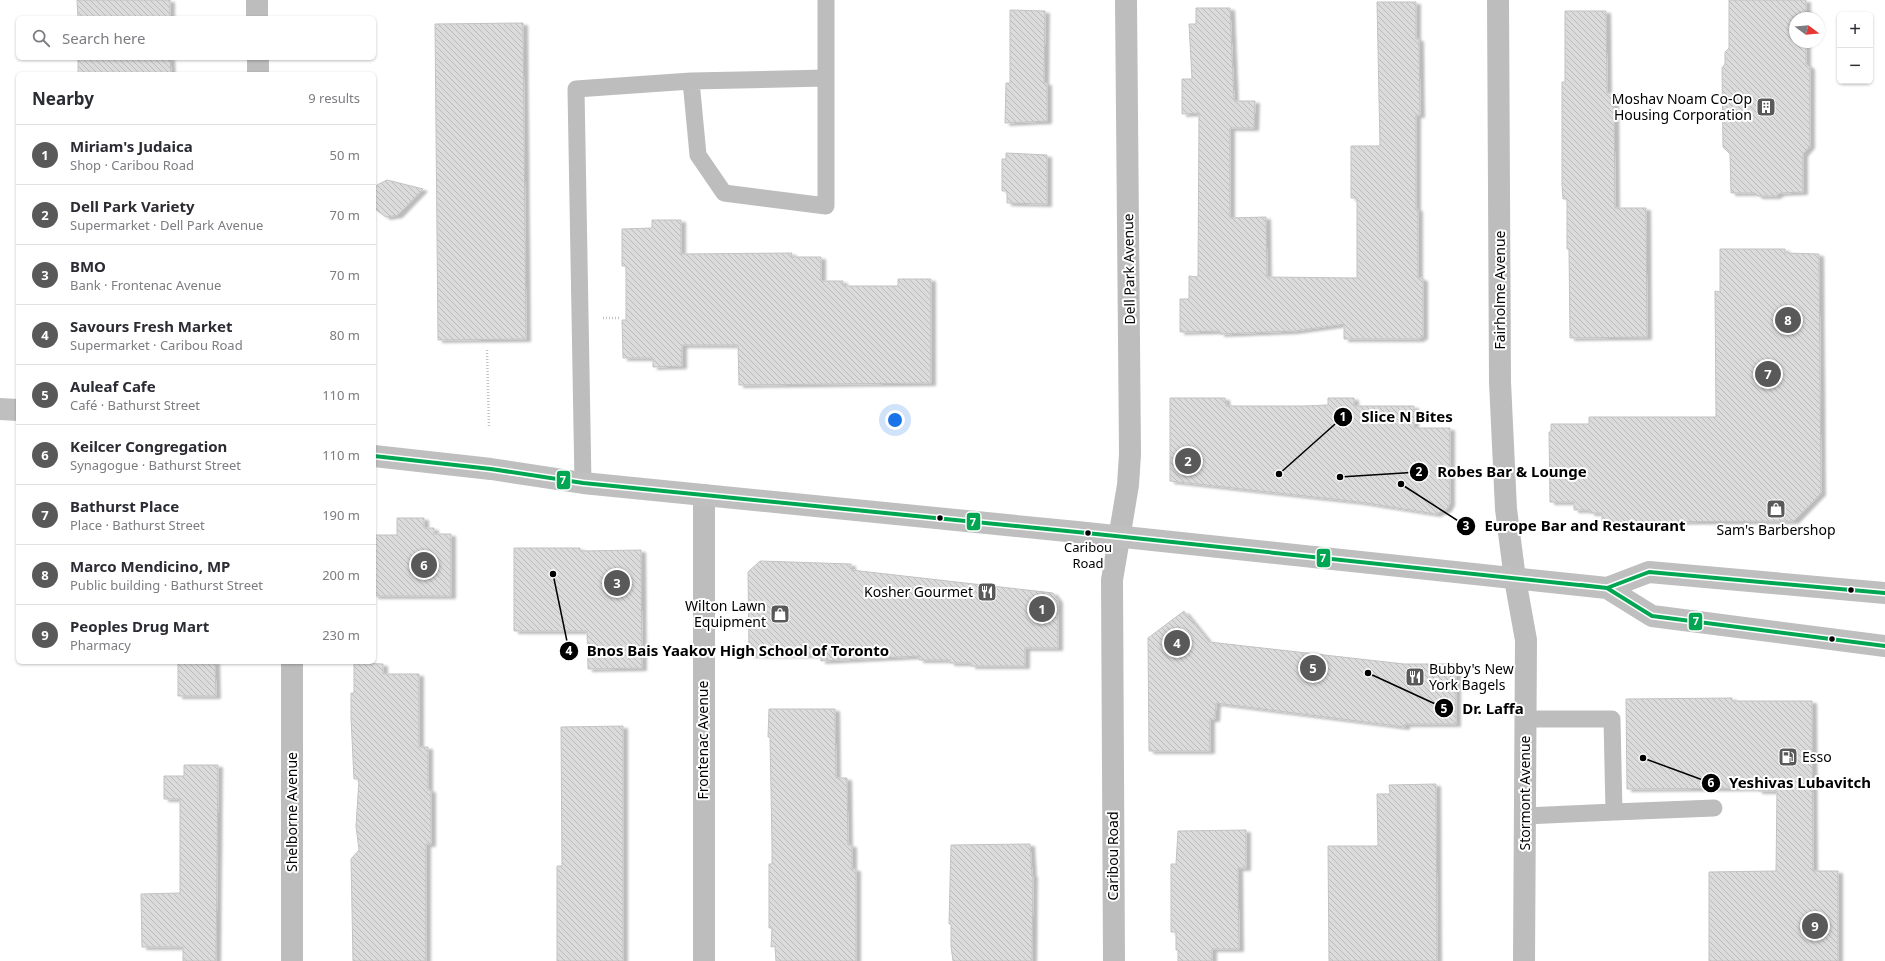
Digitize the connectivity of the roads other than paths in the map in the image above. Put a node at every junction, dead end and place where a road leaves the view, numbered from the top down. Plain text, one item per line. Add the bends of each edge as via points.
1 (257, 0) edge
2 (826, 0) edge
3 (1126, 0) edge
4 (1498, 0) edge
5 (257, 16) edge
6 (258, 60) edge
7 (258, 72) edge
8 (826, 78) junction
9 (691, 81) junction
10 (0, 408) edge
11 (16, 410) edge
12 (376, 456) edge
13 (583, 483) junction
14 (704, 495) junction
15 (1119, 536) junction
16 (1515, 579) junction
17 (1607, 588) junction
18 (1885, 593) edge
19 (1885, 646) edge
20 (292, 664) edge
21 (1526, 719) junction
22 (1714, 808) dead end
23 (1614, 812) junction
24 (1525, 816) junction
25 (292, 961) edge
26 (704, 961) edge
27 (1114, 961) edge
28 (1524, 961) edge

1 - 5 street
2 - 8 lane
3 - 15 street, Dell Park Avenue via 1130,454 1128,485
4 - 16 street, Fairholme Avenue via 1500,382 1506,509
6 - 7 street
8 - 9 lane
8 - 9 lane via 826,206 724,193 698,155
9 - 13 lane via 576,89
10 - 11 main road
12 - 13 main road
13 - 14 main road
14 - 15 main road
14 - 26 street, Frontenac Avenue
15 - 16 main road
15 - 27 street, Caribou Road via 1112,580
16 - 17 main road
16 - 21 street, Stormont Avenue via 1526,640
17 - 18 main road via 1649,572
17 - 19 main road via 1652,616
20 - 25 street, Shelborne Avenue
21 - 23 lane via 1612,719
21 - 24 street, Stormont Avenue
22 - 23 lane
23 - 24 lane
24 - 28 street, Stormont Avenue

